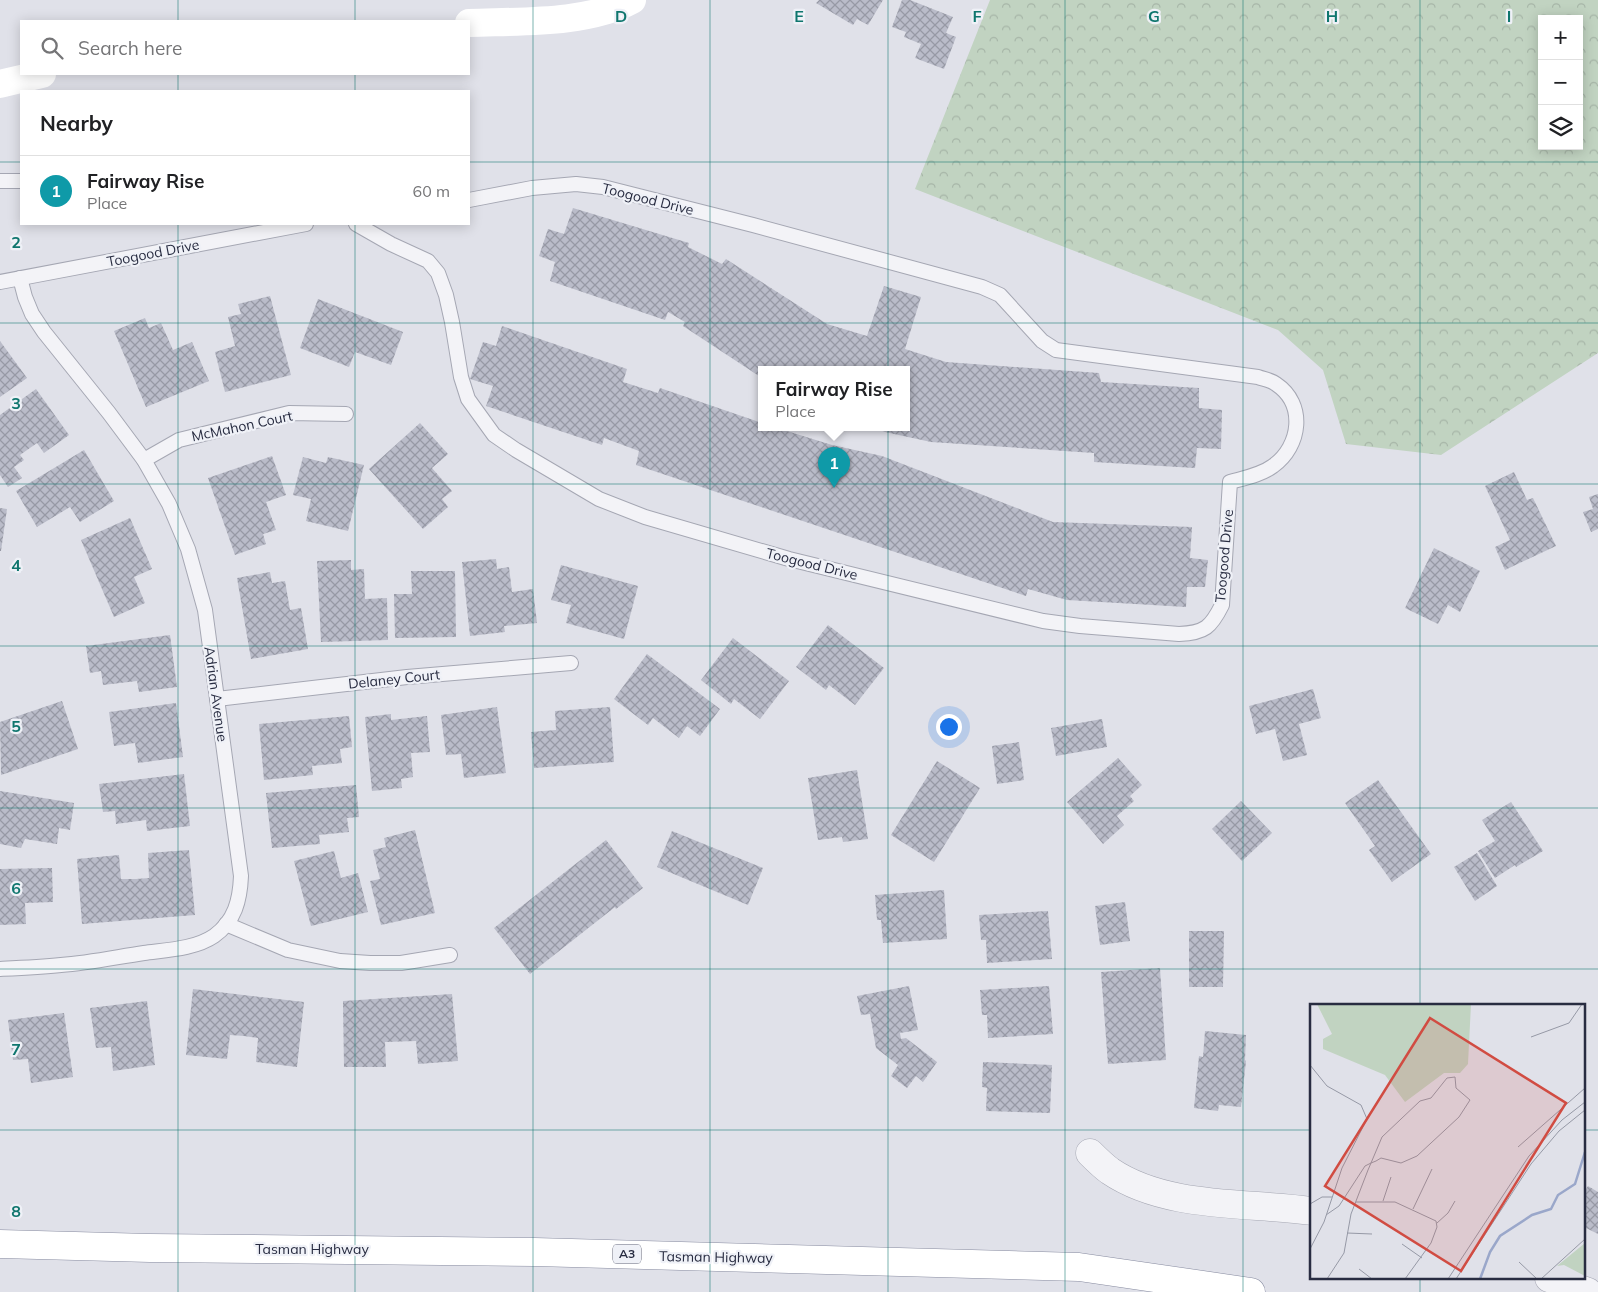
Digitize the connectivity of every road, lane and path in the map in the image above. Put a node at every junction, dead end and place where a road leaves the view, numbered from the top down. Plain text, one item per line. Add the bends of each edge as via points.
1 (632, 0) edge
2 (470, 24) edge
3 (38, 75) edge
4 (0, 84) edge
5 (0, 181) edge
6 (20, 181) edge
7 (470, 200) edge
8 (301, 225) edge
9 (358, 225) edge
10 (20, 278) junction
11 (0, 282) edge
12 (346, 414) dead end
13 (144, 460) junction
14 (571, 663) dead end
15 (217, 699) junction
16 (226, 924) junction
17 (450, 955) dead end
18 (0, 969) edge
19 (1090, 1153) dead end
20 (1310, 1211) edge
21 (0, 1244) edge
22 (1555, 1280) edge
23 (1251, 1292) edge
24 (1588, 1292) edge

1 - 2 main road via 596,14
3 - 4 main road
5 - 6 lane
7 - 9 lane, Toogood Drive via 541,187 576,184 603,187 982,287 1000,296 1042,341 1056,350 1258,376 1275,383 1288,395 1298,424 1293,441 1273,466 1230,482 1222,605 1205,629 1179,634 1043,621 789,560 645,518 599,499 494,435 468,400 446,295 438,273 428,261
8 - 10 lane, Toogood Drive
10 - 11 lane, Toogood Drive
10 - 13 lane, Adrian Avenue via 24,297 44,332
12 - 13 lane, McMahon Court via 289,413 179,440
13 - 15 lane, Adrian Avenue via 169,504 188,549 205,610
14 - 15 lane, Delaney Court via 407,676
15 - 16 lane, Adrian Avenue via 241,876 240,896
16 - 17 lane via 288,950 340,961 401,963
16 - 18 lane, Adrian Avenue via 214,936 176,948 62,966
19 - 20 street via 1109,1171 1177,1198
21 - 23 main road, Tasman Highway / A3 via 525,1252 1079,1267
22 - 24 street

